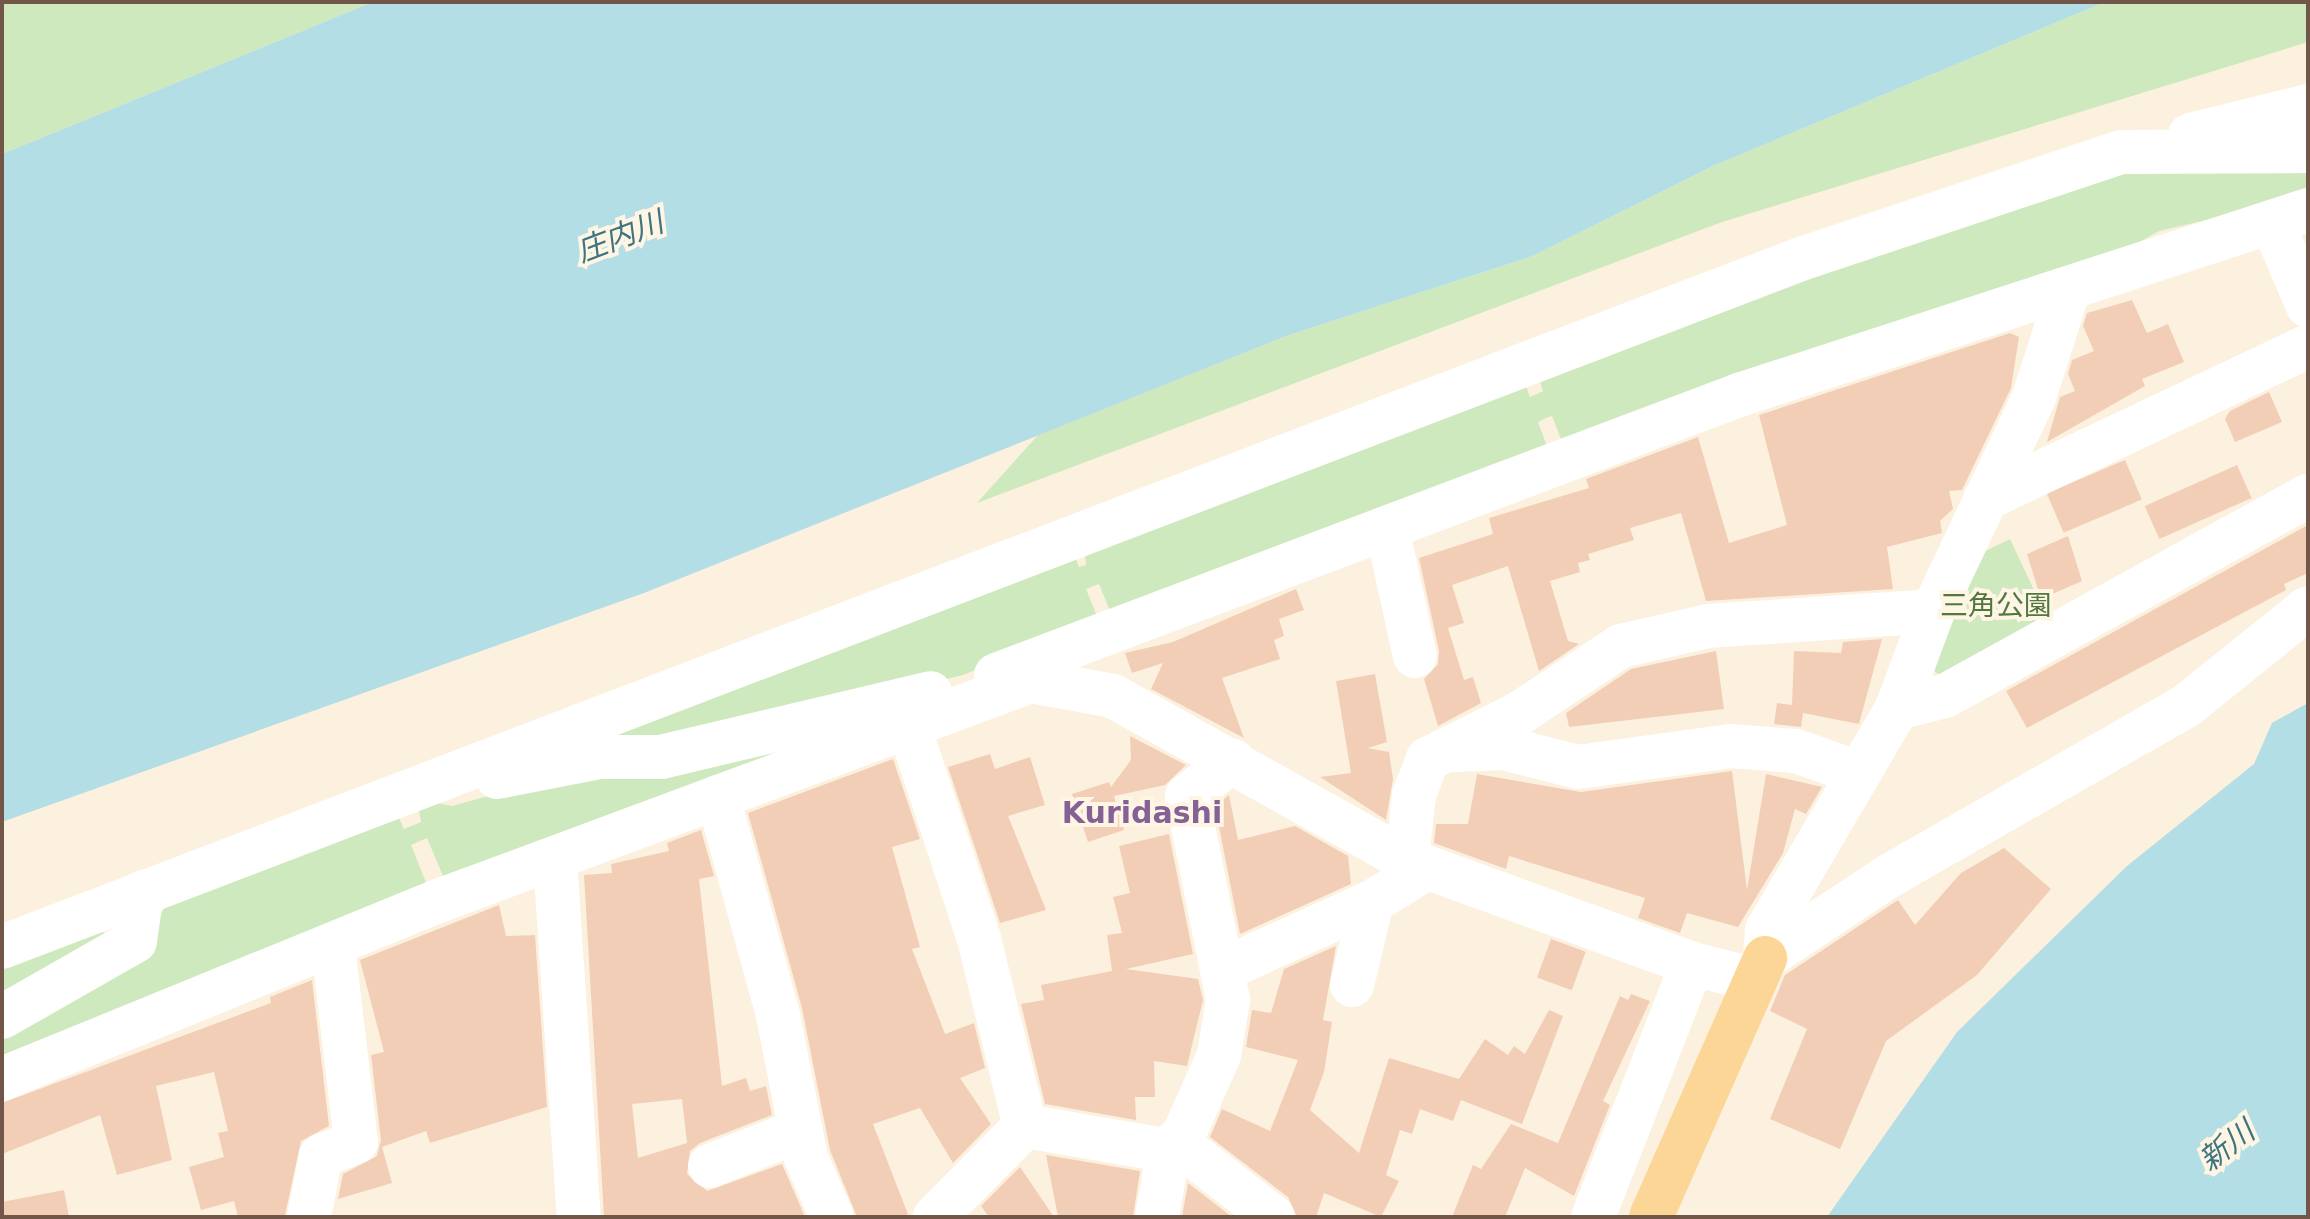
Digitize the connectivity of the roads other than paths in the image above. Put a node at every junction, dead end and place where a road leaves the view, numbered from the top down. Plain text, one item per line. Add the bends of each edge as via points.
1 (2308, 106) edge
2 (2308, 151) edge
3 (2121, 152) junction
4 (2290, 216) edge
5 (2067, 294) junction
6 (2308, 306) edge
7 (2308, 346) edge
8 (2308, 496) edge
9 (1985, 499) junction
10 (1387, 528) junction
11 (2308, 608) edge
12 (1933, 611) junction
13 (1109, 634) junction
14 (1415, 656) dead end
15 (988, 684) junction
16 (1113, 696) junction
17 (1897, 708) junction
18 (909, 727) junction
19 (1441, 753) junction
20 (1233, 760) junction
21 (1858, 773) junction
22 (447, 775) junction
23 (718, 797) junction
24 (555, 860) junction
25 (1417, 864) junction
26 (142, 892) junction
27 (1372, 902) junction
28 (333, 945) junction
29 (2, 947) edge
30 (1692, 964) junction
31 (1224, 969) junction
32 (1759, 969) junction
33 (1352, 985) dead end
34 (2, 1017) edge
35 (2, 1079) edge
36 (1025, 1126) junction
37 (801, 1130) junction
38 (1169, 1147) junction
39 (710, 1166) dead end
40 (309, 1217) edge
41 (579, 1217) edge
42 (832, 1217) edge
43 (935, 1217) edge
44 (1157, 1217) edge
45 (1273, 1217) edge
46 (1593, 1217) edge
47 (1651, 1217) edge

1 - 3 street
2 - 3 street
3 - 22 street via 1651,313
4 - 5 street
4 - 6 street
5 - 9 street via 2034,397
5 - 10 street via 1991,307
7 - 9 street
8 - 17 street via 1945,696
9 - 12 street
10 - 13 street
10 - 14 street
11 - 32 street via 2186,706 1889,876
12 - 17 street
12 - 19 street via 1664,632 1621,646 1520,713
13 - 15 street
13 - 16 street
15 - 16 street
15 - 18 street
15 - 22 street via 661,757 600,757 476,781
16 - 20 street
17 - 21 street
18 - 23 street
18 - 36 street via 979,939
19 - 21 street via 1503,748 1578,767 1731,746 1796,751
19 - 25 street via 1428,759 1414,795
20 - 25 street
20 - 31 street via 1187,796
21 - 32 street via 1767,930
22 - 26 street
23 - 24 street
23 - 37 street
24 - 28 street
24 - 41 street
25 - 27 street
25 - 30 street
26 - 29 street
26 - 34 street via 135,941
27 - 31 street
27 - 33 street
28 - 35 street
28 - 40 street via 356,1142 321,1156
30 - 32 street
30 - 46 street
31 - 38 street via 1228,1000 1219,1055 1183,1136
32 - 47 main road
36 - 38 street
36 - 43 street
37 - 39 street
37 - 42 street
38 - 44 street
38 - 45 street via 1193,1155

